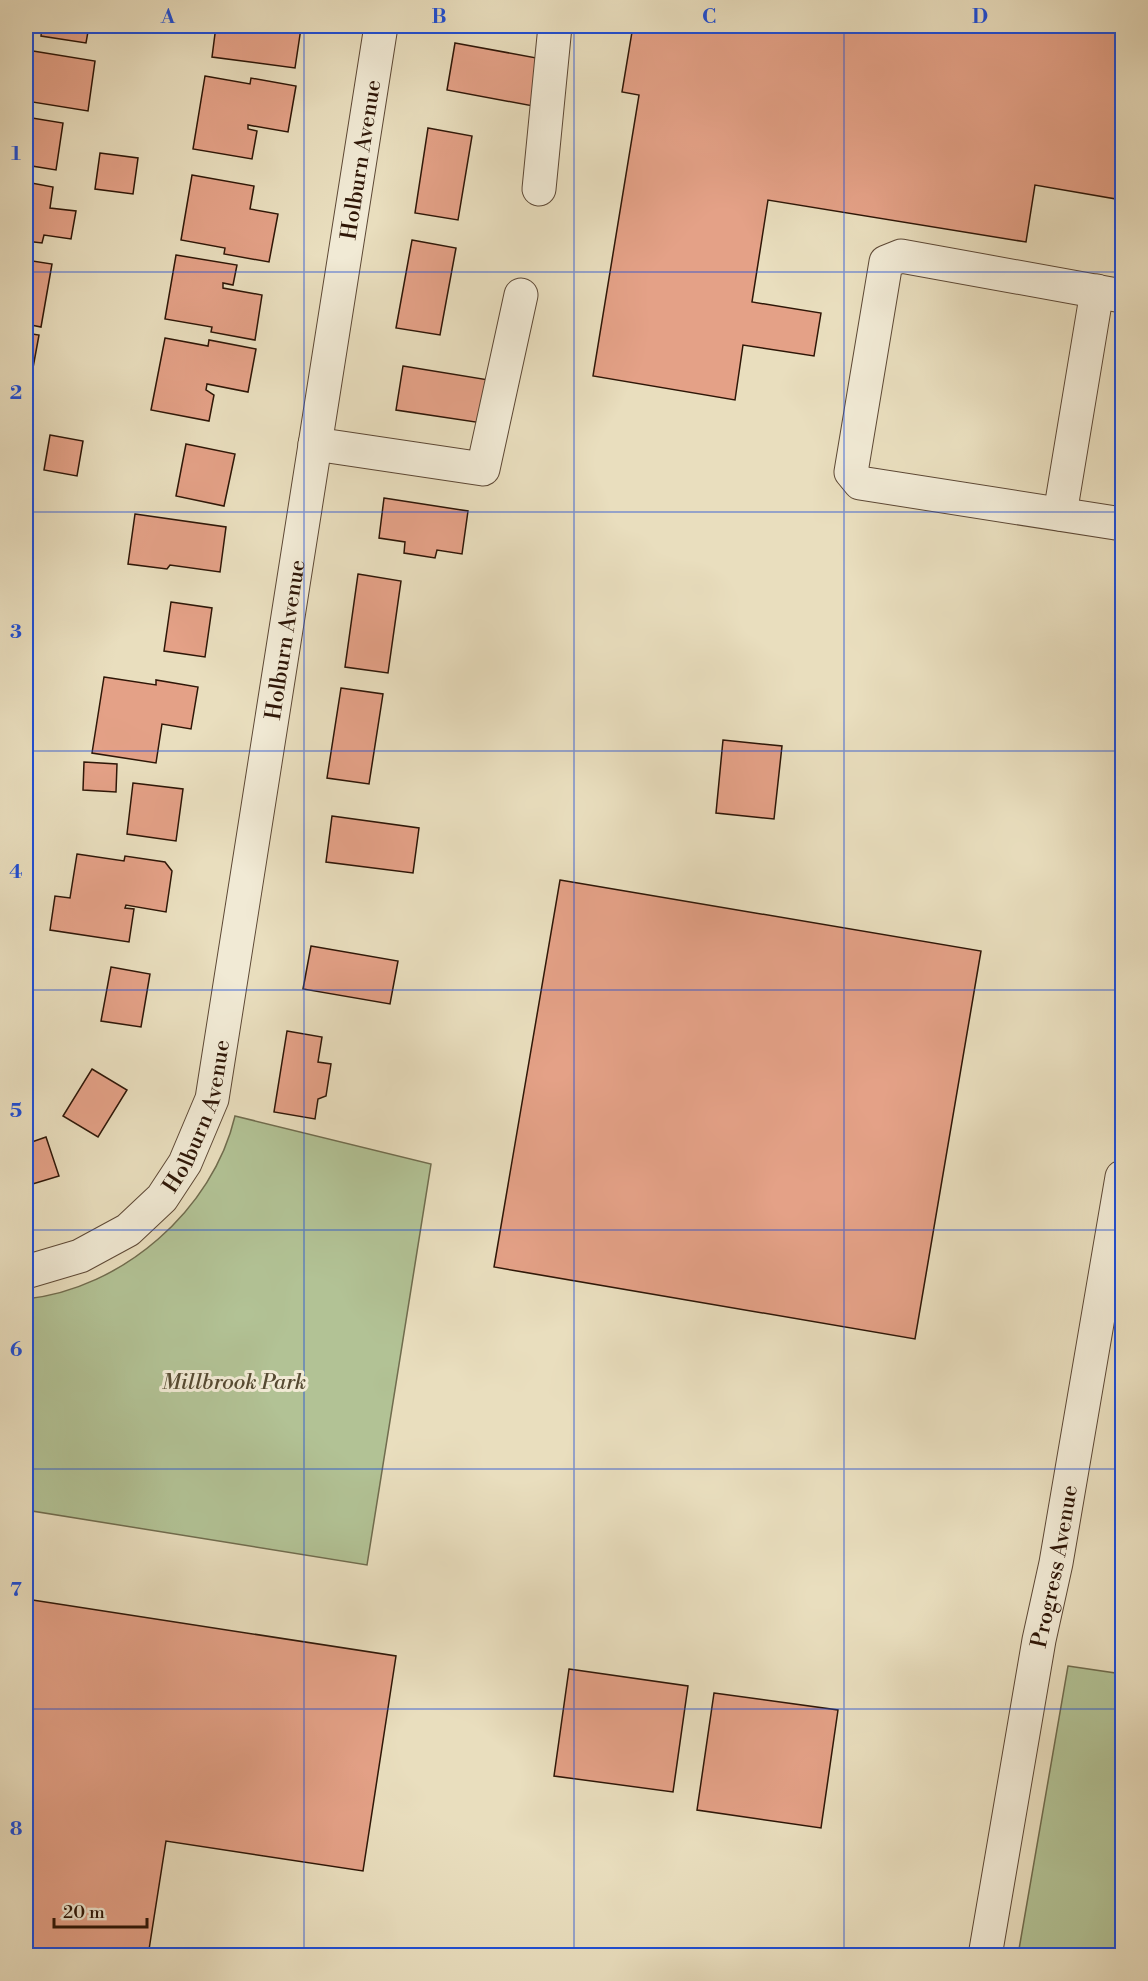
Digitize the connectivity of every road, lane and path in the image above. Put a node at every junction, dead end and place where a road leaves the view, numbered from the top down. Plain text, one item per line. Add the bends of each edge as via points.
1 (381, 26) edge
2 (555, 26) edge
3 (539, 189) dead end
4 (1110, 293) edge
5 (521, 295) dead end
6 (315, 444) junction
7 (1060, 514) junction
8 (1122, 524) edge
9 (1122, 1177) edge
10 (26, 1272) edge
11 (985, 1956) edge

1 - 6 street, Holburn Avenue
2 - 3 street
4 - 7 street
4 - 7 street via 901,256 886,262 851,472 860,483
5 - 6 street via 483,469
6 - 10 street, Holburn Avenue via 212,1099 185,1163 162,1198 128,1230 80,1256
7 - 8 street
9 - 11 street, Progress Avenue

